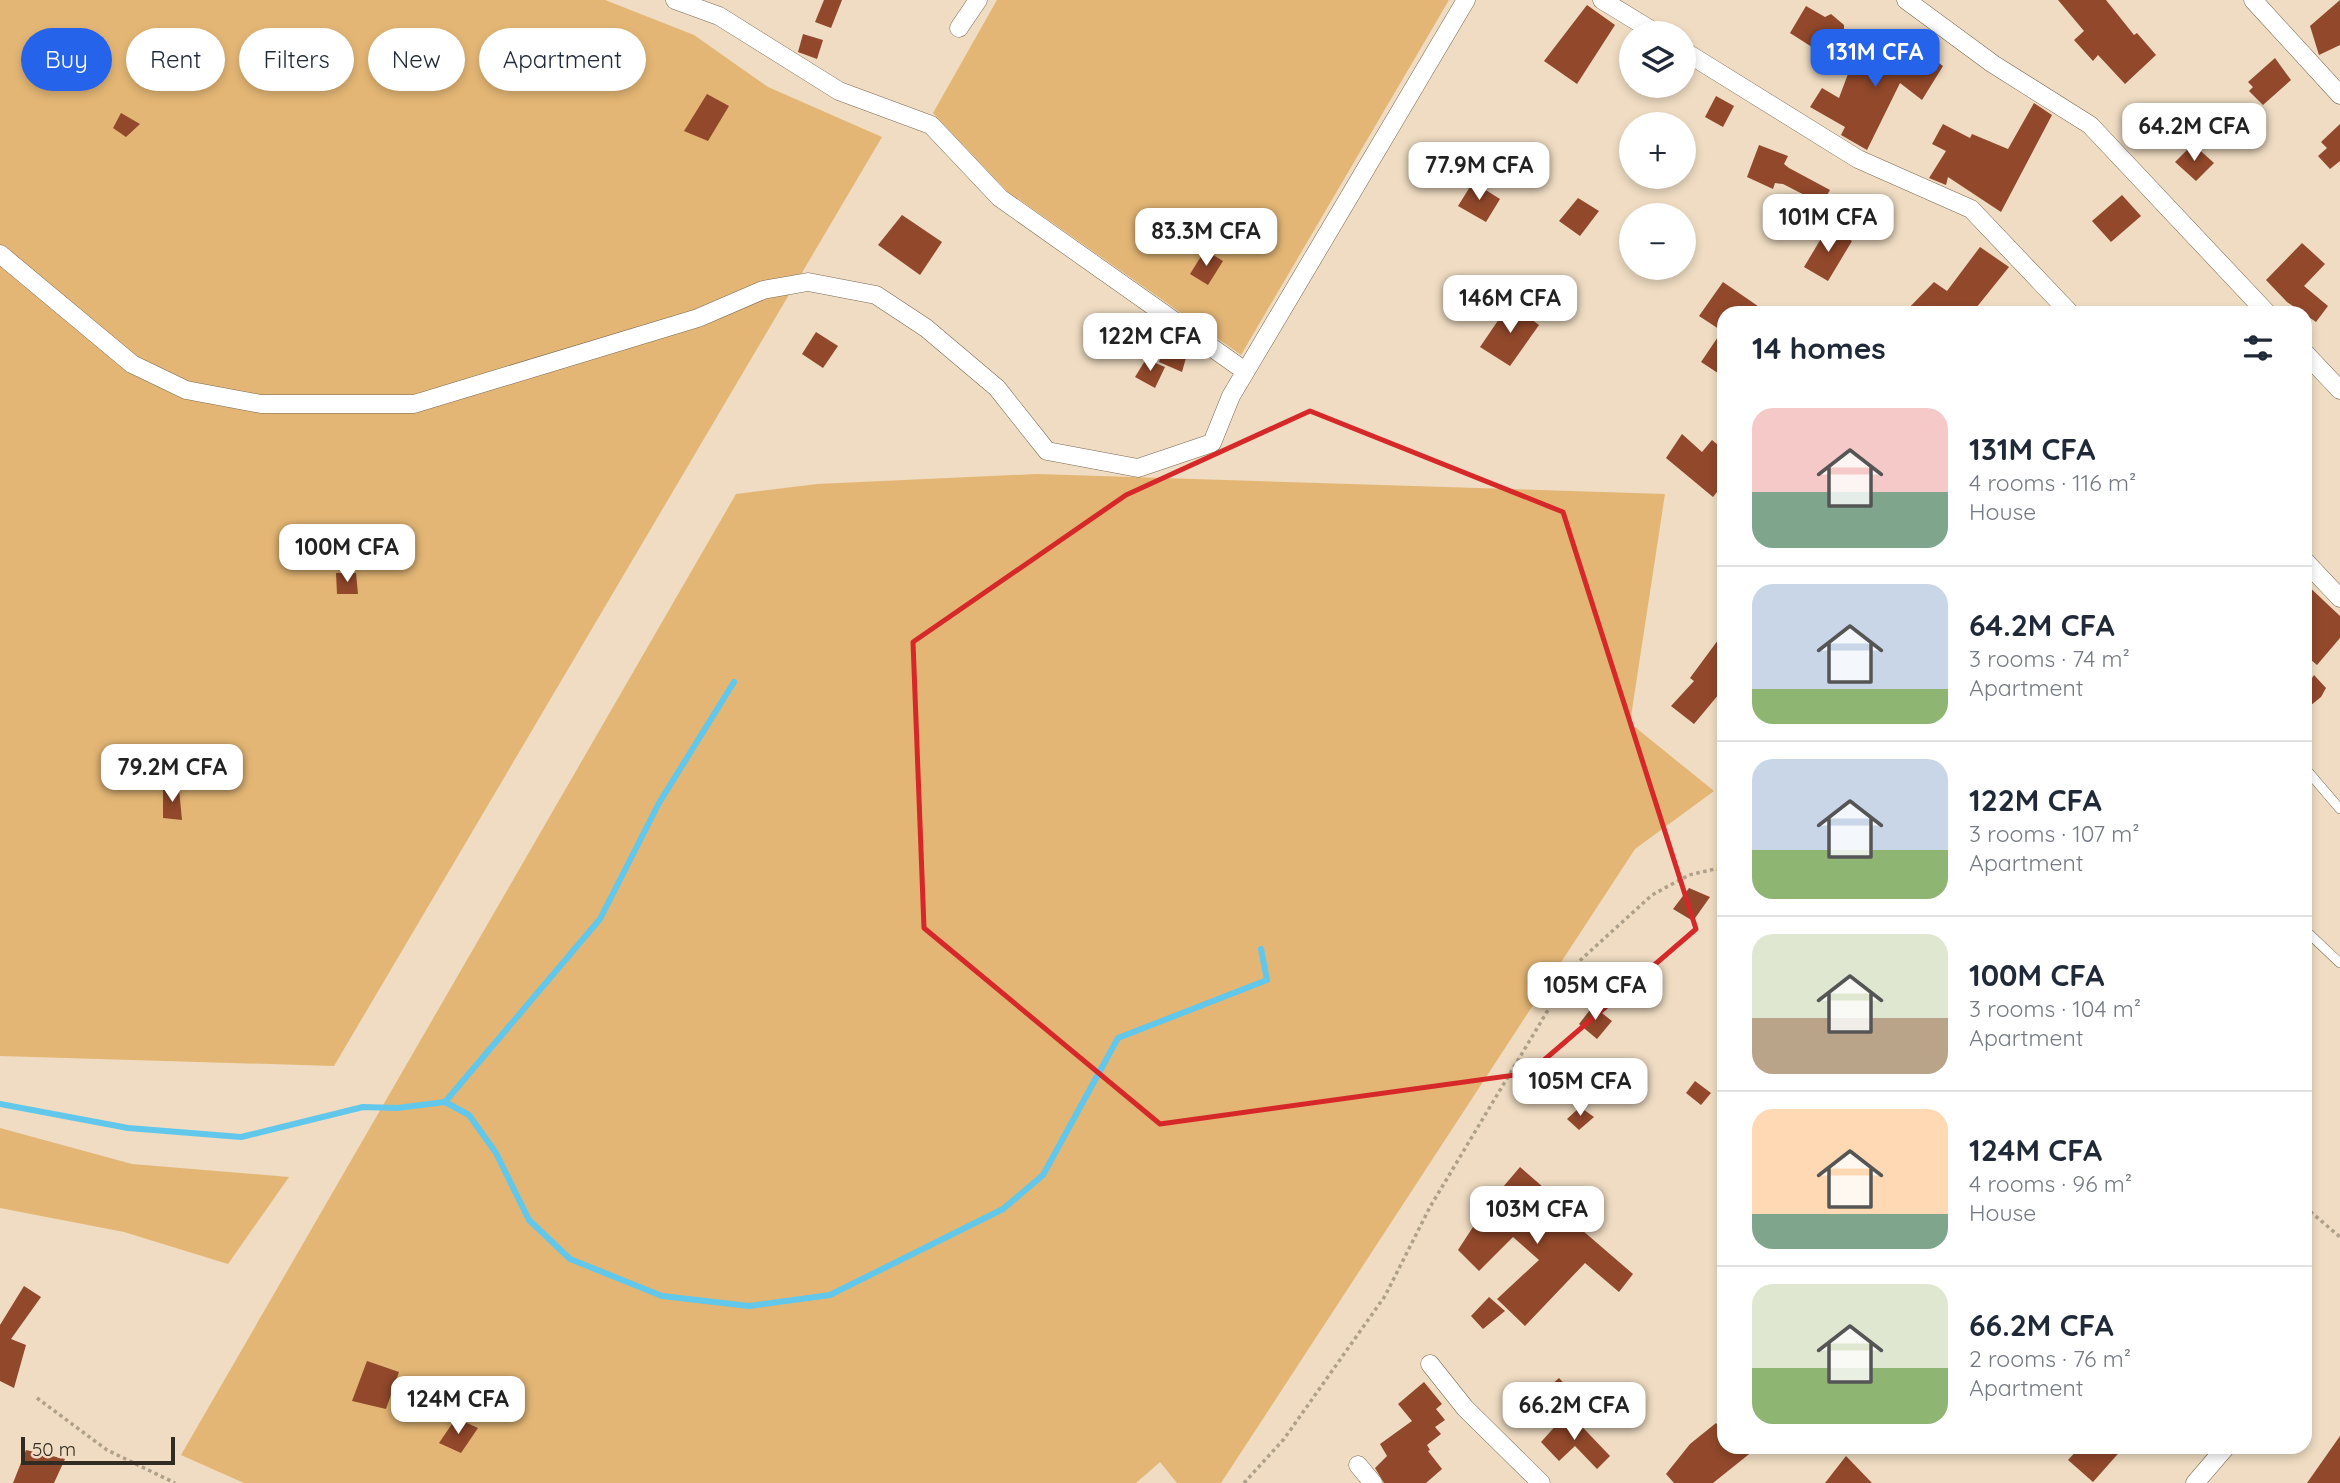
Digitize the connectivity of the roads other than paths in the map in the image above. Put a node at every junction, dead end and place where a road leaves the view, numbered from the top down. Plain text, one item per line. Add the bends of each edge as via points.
1 (675, 0) edge
2 (978, 0) edge
3 (1466, 0) edge
4 (1602, 0) edge
5 (1906, 0) edge
6 (2253, 0) edge
7 (1636, 21) edge
8 (959, 28) dead end
9 (1696, 58) edge
10 (2332, 75) edge
11 (2340, 95) edge
12 (0, 254) edge
13 (2063, 306) edge
14 (2260, 306) edge
15 (2312, 360) edge
16 (1245, 371) junction
17 (2340, 390) edge
18 (2312, 568) edge
19 (2340, 598) edge
20 (2312, 776) edge
21 (2340, 809) edge
22 (2312, 937) edge
23 (2340, 964) edge
24 (1430, 1364) dead end
25 (2220, 1454) edge
26 (1358, 1465) dead end
27 (1373, 1483) edge
28 (1541, 1483) edge
29 (2195, 1483) edge

1 - 16 street via 719,16 839,91 931,125 1000,198
2 - 8 street
3 - 16 street
4 - 7 street
5 - 14 street via 1993,64 2090,125
6 - 10 street
9 - 13 street via 1858,159 1971,209
10 - 11 street
12 - 16 street via 132,364 186,390 261,404 414,404 698,318 763,290 808,282 876,295 926,328 998,388 1047,451 1138,468 1212,443
15 - 17 street
18 - 19 street
20 - 21 lane
22 - 23 lane
24 - 28 street via 1465,1408
25 - 29 street
26 - 27 street

